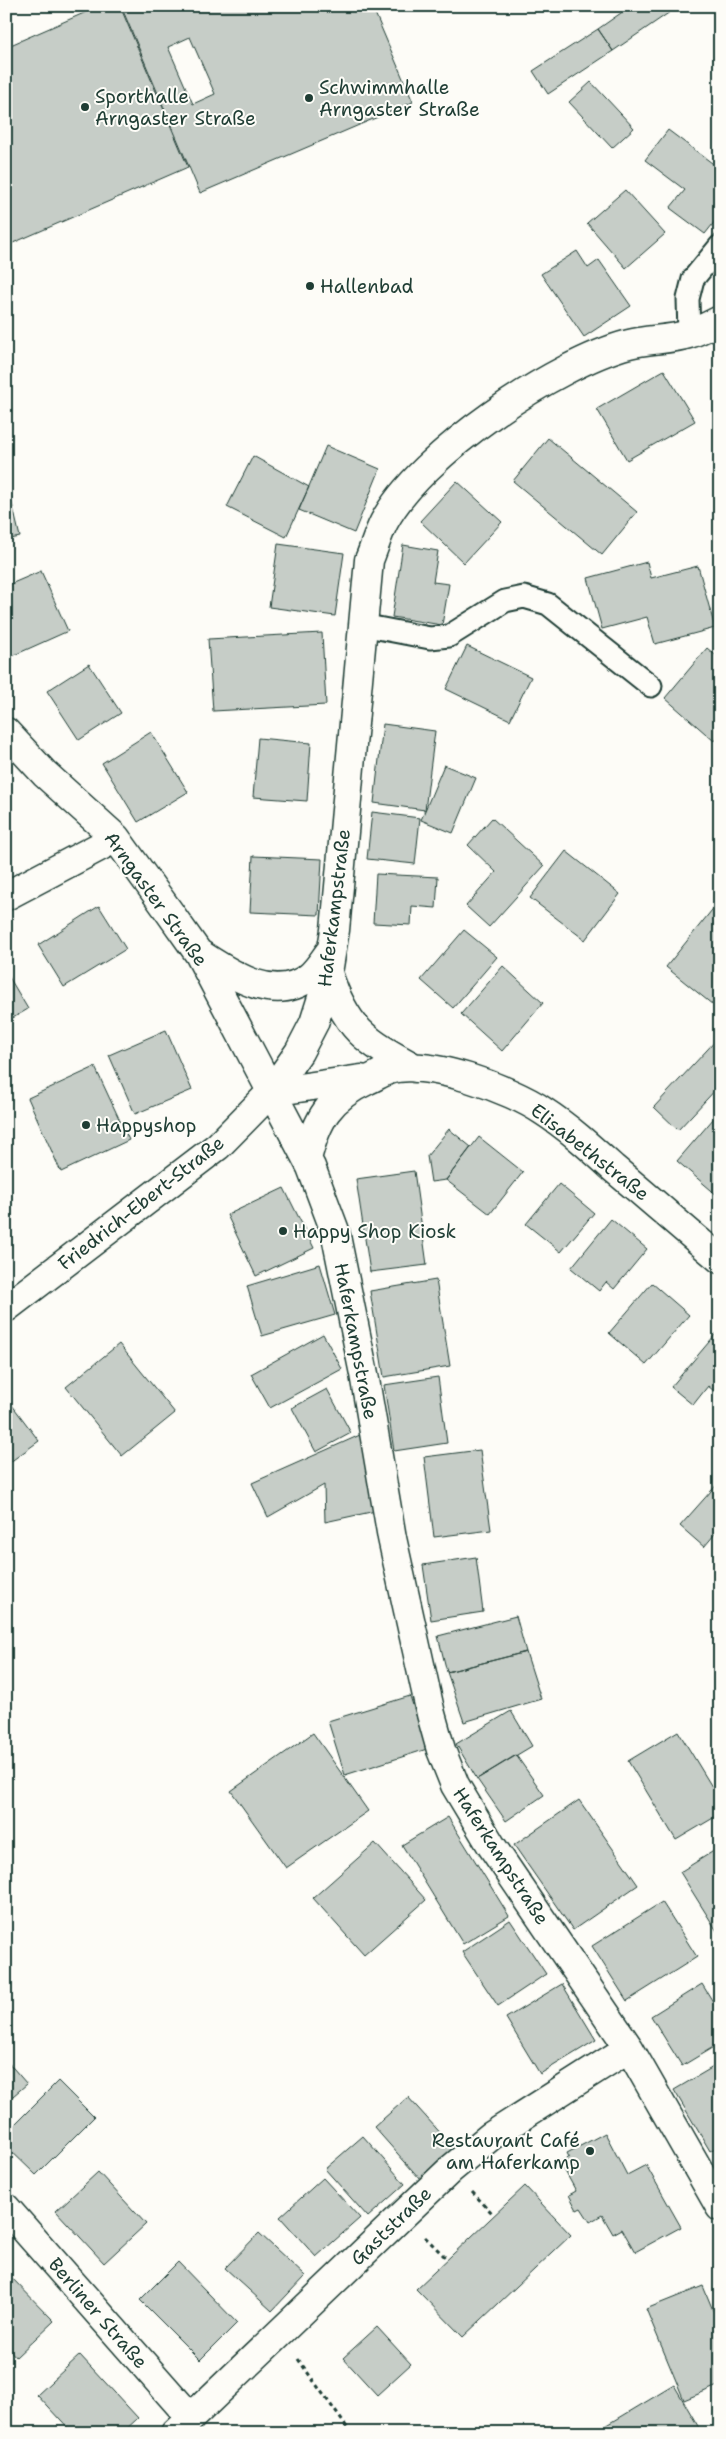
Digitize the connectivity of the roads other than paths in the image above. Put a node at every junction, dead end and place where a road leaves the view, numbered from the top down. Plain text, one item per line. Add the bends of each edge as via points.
1 (720, 246) edge
2 (720, 320) edge
3 (689, 334) junction
4 (720, 340) edge
5 (362, 625) junction
6 (651, 686) dead end
7 (6, 732) edge
8 (116, 838) junction
9 (6, 896) edge
10 (199, 954) junction
11 (330, 961) junction
12 (415, 1068) junction
13 (372, 1078) junction
14 (271, 1092) junction
15 (306, 1159) junction
16 (720, 1259) edge
17 (6, 1308) edge
18 (629, 2048) junction
19 (720, 2207) edge
20 (6, 2208) edge
21 (183, 2426) edge

1 - 3 lane via 693,279 688,299
2 - 3 street, Haferkampstraße
3 - 4 street, Haferkampstraße
3 - 5 street, Haferkampstraße via 629,344 562,370 500,409 443,454 409,488 385,521 369,560
5 - 6 lane via 430,638 449,636 505,601 524,597 548,604
5 - 11 street, Haferkampstraße
7 - 8 street, Arngaster Straße via 44,774
8 - 9 street
8 - 10 street, Arngaster Straße
10 - 11 street via 253,984 278,988 295,986
10 - 14 street, Arngaster Straße
11 - 12 street via 336,1000 360,1034 377,1048
11 - 14 street, Haferkampstraße via 314,1024
12 - 13 street via 389,1070
12 - 16 street, Elisabethstraße via 464,1077 504,1090 543,1110
13 - 14 street
13 - 15 street via 350,1088 323,1113
14 - 15 street, Haferkampstraße
14 - 17 street, Friedrich-Ebert-Straße via 218,1146
15 - 18 street, Haferkampstraße via 335,1231 392,1538 441,1750 470,1813
18 - 19 street, Haferkampstraße
18 - 21 street, Gaststraße via 492,2136 463,2159
20 - 21 street, Berliner Straße

